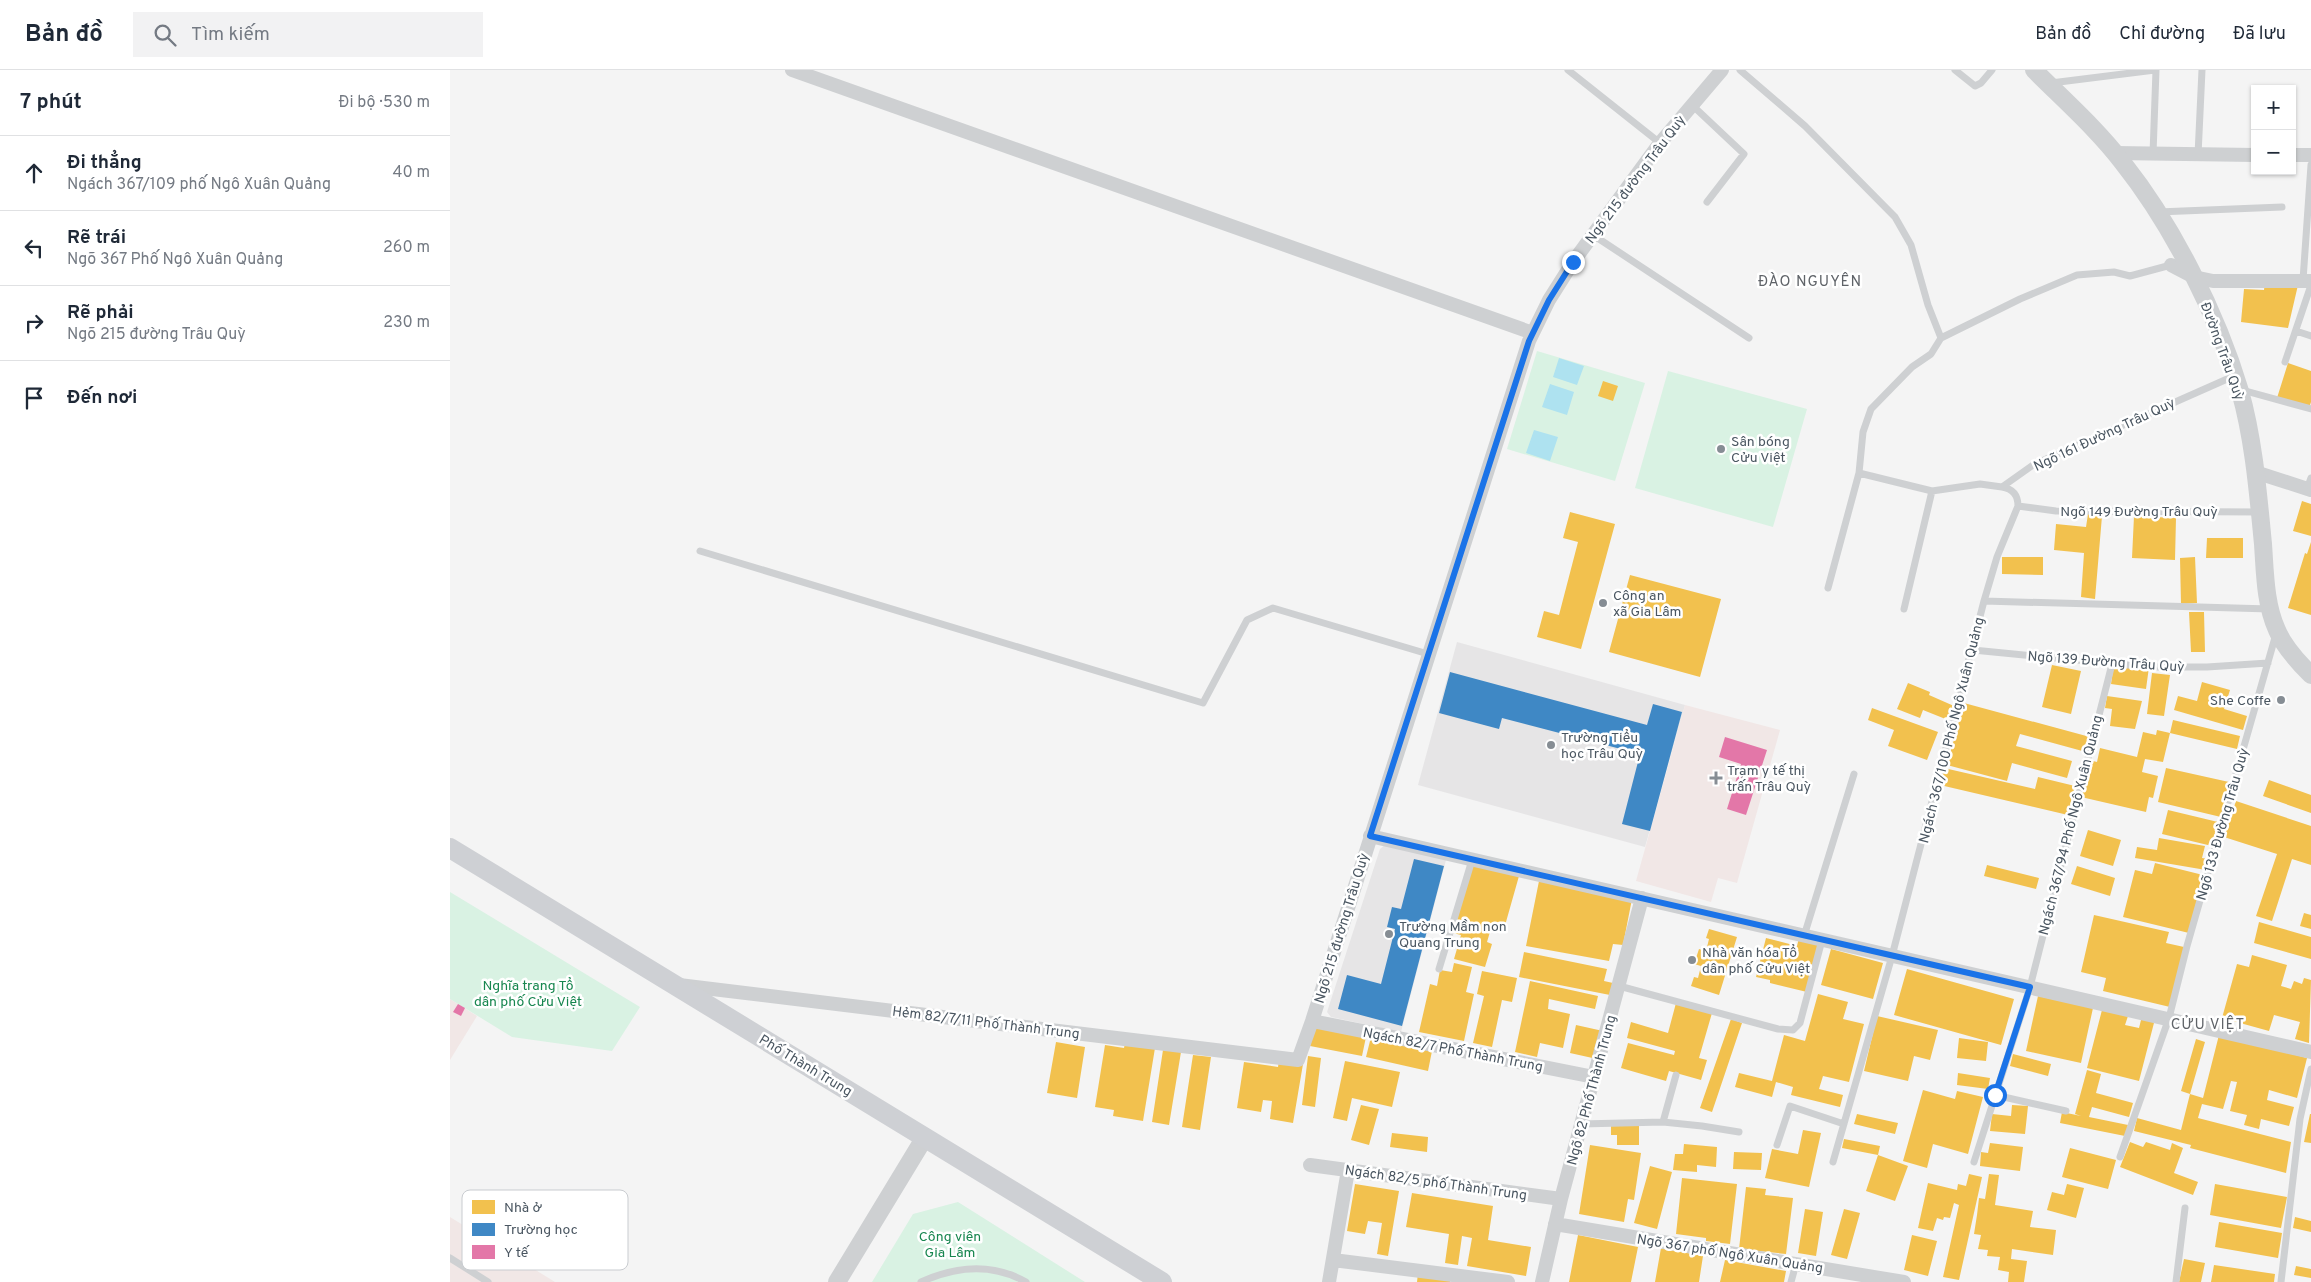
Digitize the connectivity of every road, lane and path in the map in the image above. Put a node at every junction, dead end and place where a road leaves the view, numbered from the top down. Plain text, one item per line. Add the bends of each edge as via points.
1 (792, 70) edge
2 (1568, 70) edge
3 (1722, 70) edge
4 (1740, 70) edge
5 (1954, 70) edge
6 (1992, 70) edge
7 (2034, 70) edge
8 (2156, 70) edge
9 (2202, 70) edge
10 (2048, 84) junction
11 (1692, 105) junction
12 (1660, 143) junction
13 (2115, 153) junction
14 (2153, 154) junction
15 (2198, 155) junction
16 (2251, 155) edge
17 (2296, 155) edge
18 (2311, 155) edge
19 (2311, 165) edge
20 (1707, 202) dead end
21 (2282, 207) dead end
22 (2158, 212) junction
23 (1593, 235) junction
24 (2172, 265) joint
25 (2194, 277) junction
26 (2308, 282) edge
27 (2296, 331) junction
28 (1533, 333) junction
29 (2311, 336) edge
30 (1749, 338) dead end
31 (1941, 338) junction
32 (2285, 362) dead end
33 (2236, 382) junction
34 (2311, 409) edge
35 (2255, 472) junction
36 (1859, 473) junction
37 (2310, 486) edge
38 (2002, 487) junction
39 (1932, 491) junction
40 (2018, 506) junction
41 (2260, 512) junction
42 (700, 551) dead end
43 (1828, 588) dead end
44 (1984, 601) junction
45 (1904, 609) dead end
46 (2270, 609) junction
47 (2277, 631) junction
48 (1973, 650) junction
49 (1428, 654) junction
50 (2268, 662) junction
51 (2112, 664) junction
52 (2311, 675) edge
53 (1854, 774) dead end
54 (1370, 836) junction
55 (450, 848) edge
56 (1472, 860) junction
57 (1642, 898) junction
58 (1804, 936) junction
59 (1822, 940) junction
60 (1892, 956) junction
61 (1439, 970) dead end
62 (674, 985) junction
63 (1619, 986) junction
64 (2030, 987) junction
65 (2170, 1018) junction
66 (1312, 1021) junction
67 (2311, 1052) edge
68 (1298, 1060) joint
69 (2311, 1069) edge
70 (1676, 1075) dead end
71 (1594, 1077) junction
72 (1995, 1095) junction
73 (2066, 1112) dead end
74 (1663, 1122) junction
75 (1581, 1124) junction
76 (1844, 1124) junction
77 (1739, 1132) dead end
78 (924, 1137) junction
79 (1778, 1145) dead end
80 (2120, 1157) dead end
81 (1833, 1162) dead end
82 (1974, 1162) dead end
83 (1310, 1165) dead end
84 (1348, 1170) junction
85 (1561, 1199) junction
86 (2185, 1208) dead end
87 (1555, 1224) junction
88 (450, 1258) edge
89 (1333, 1260) junction
90 (1796, 1264) junction
91 (462, 1266) edge
92 (469, 1270) edge
93 (488, 1282) edge
94 (837, 1282) edge
95 (921, 1282) edge
96 (1026, 1282) edge
97 (1162, 1282) edge
98 (1329, 1282) edge
99 (1508, 1282) edge
100 (1542, 1282) edge
101 (1791, 1282) edge
102 (1904, 1282) edge
103 (2176, 1282) edge
104 (2281, 1282) edge

1 - 28 street
2 - 12 lane
3 - 11 street, Ngõ 215 đường Trâu Quỳ
4 - 31 lane via 1805,126 1895,217 1910,245
5 - 6 lane via 1975,86
7 - 10 street, Đường Trâu Quỳ
8 - 10 lane
8 - 14 lane
9 - 15 lane
10 - 13 street, Đường Trâu Quỳ
11 - 12 street, Ngõ 215 đường Trâu Quỳ
11 - 20 lane via 1744,154
12 - 23 street, Ngõ 215 đường Trâu Quỳ
13 - 14 street
13 - 22 street, Đường Trâu Quỳ
14 - 15 street
15 - 16 street
17 - 18 street
19 - 26 lane
21 - 22 lane
22 - 25 street, Đường Trâu Quỳ
23 - 28 street, Ngõ 215 đường Trâu Quỳ via 1549,300
23 - 30 lane
24 - 25 street
24 - 31 lane via 2130,276 2114,272 2077,275
25 - 26 street via 2213,281
25 - 33 street, Đường Trâu Quỳ
26 - 27 lane
27 - 29 lane
27 - 32 lane
28 - 49 street, Ngõ 215 đường Trâu Quỳ
31 - 36 lane via 1931,354 1912,367 1871,409 1863,432
33 - 34 lane
33 - 35 street, Đường Trâu Quỳ via 2249,428
33 - 38 lane, Ngõ 161 Đường Trâu Quỳ via 2033,465
35 - 37 street
35 - 41 street, Đường Trâu Quỳ
36 - 39 lane
36 - 43 lane
38 - 39 lane via 1980,484
38 - 40 lane via 2015,494
39 - 45 lane
40 - 41 lane, Ngõ 149 Đường Trâu Quỳ via 2056,511
40 - 44 lane, Ngách 367/100 Phố Ngô Xuân Quảng via 1997,557
41 - 46 street, Đường Trâu Quỳ
42 - 49 lane via 1203,703 1247,620 1273,608
44 - 46 lane
44 - 48 lane, Ngách 367/100 Phố Ngô Xuân Quảng
46 - 47 street, Đường Trâu Quỳ
47 - 50 lane, Ngõ 133 Đường Trâu Quỳ
47 - 52 street, Đường Trâu Quỳ
48 - 51 lane, Ngõ 139 Đường Trâu Quỳ
48 - 60 lane, Ngách 367/100 Phố Ngô Xuân Quảng
49 - 54 street, Ngõ 215 đường Trâu Quỳ
50 - 51 lane, Ngõ 139 Đường Trâu Quỳ via 2207,667
50 - 65 lane, Ngõ 133 Đường Trâu Quỳ via 2187,946
51 - 64 lane, Ngách 367/94 Phố Ngô Xuân Quảng
53 - 58 lane
54 - 56 street
54 - 66 street, Ngõ 215 đường Trâu Quỳ
55 - 62 main road, Phố Thành Trung
56 - 57 street
56 - 61 lane
57 - 58 street
57 - 63 street, Ngõ 82 Phố Thành Trung
58 - 59 street
59 - 60 street
59 - 63 lane via 1804,1009 1793,1030 1778,1029
60 - 64 street
60 - 76 lane, Ngách 367/100 Phố Ngô Xuân Quảng
62 - 68 street, Hẻm 82/7/11 Phố Thành Trung
62 - 78 main road, Phố Thành Trung
63 - 71 street, Ngõ 82 Phố Thành Trung
64 - 65 street
64 - 72 lane, Ngách 367/94 Phố Ngô Xuân Quảng
65 - 67 street
65 - 80 lane, Ngõ 133 Đường Trâu Quỳ
66 - 68 street, Ngõ 215 đường Trâu Quỳ
66 - 71 street, Ngách 82/7 Phố Thành Trung
69 - 104 lane via 2300,1119
70 - 74 lane
71 - 75 street, Ngõ 82 Phố Thành Trung
72 - 73 lane
72 - 82 lane, Ngách 367/94 Phố Ngô Xuân Quảng
74 - 75 lane
74 - 77 lane
75 - 85 street, Ngõ 82 Phố Thành Trung
76 - 79 lane via 1790,1106
76 - 81 lane, Ngách 367/100 Phố Ngô Xuân Quảng
78 - 94 street
78 - 97 main road, Phố Thành Trung
83 - 84 street, Ngách 82/5 phố Thành Trung
84 - 85 street, Ngách 82/5 phố Thành Trung
84 - 89 street
85 - 87 street, Ngõ 82 Phố Thành Trung
86 - 103 lane
87 - 90 street, Ngõ 367 phố Ngô Xuân Quảng
87 - 100 street, Ngõ 82 Phố Thành Trung
88 - 91 lane
89 - 98 street
89 - 99 street
90 - 101 lane
90 - 102 street, Ngõ 367 phố Ngô Xuân Quảng
92 - 93 lane
95 - 96 lane via 965,1267 993,1269

